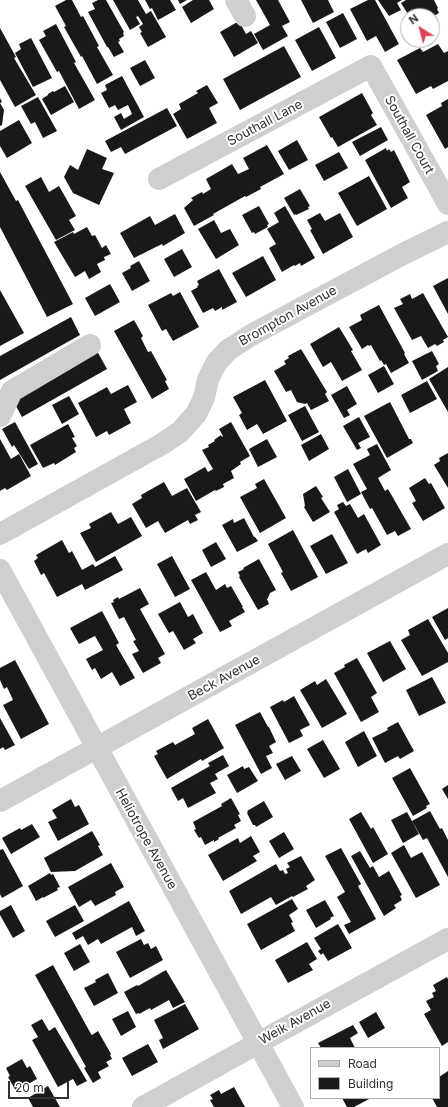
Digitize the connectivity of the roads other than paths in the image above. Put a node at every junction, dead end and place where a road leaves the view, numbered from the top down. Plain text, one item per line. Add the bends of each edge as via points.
1 (371, 66) joint
2 (159, 179) dead end
3 (448, 204) edge
4 (448, 232) edge
5 (90, 345) dead end
6 (0, 416) edge
7 (0, 534) edge
8 (448, 554) edge
9 (0, 570) edge
10 (97, 748) junction
11 (0, 801) edge
12 (448, 939) edge
13 (258, 1043) junction
14 (143, 1107) edge
15 (293, 1107) edge

1 - 2 street, Southall Lane
1 - 3 street, Southall Court
4 - 7 street, Brompton Avenue via 253,334 228,350 217,362 208,379 204,398 196,414 180,432
5 - 6 street via 12,390
8 - 10 street, Beck Avenue
9 - 10 street, Heliotrope Avenue
10 - 11 street, Beck Avenue
10 - 13 street, Heliotrope Avenue
12 - 13 street, Weik Avenue
13 - 14 street, Weik Avenue
13 - 15 street, Heliotrope Avenue

